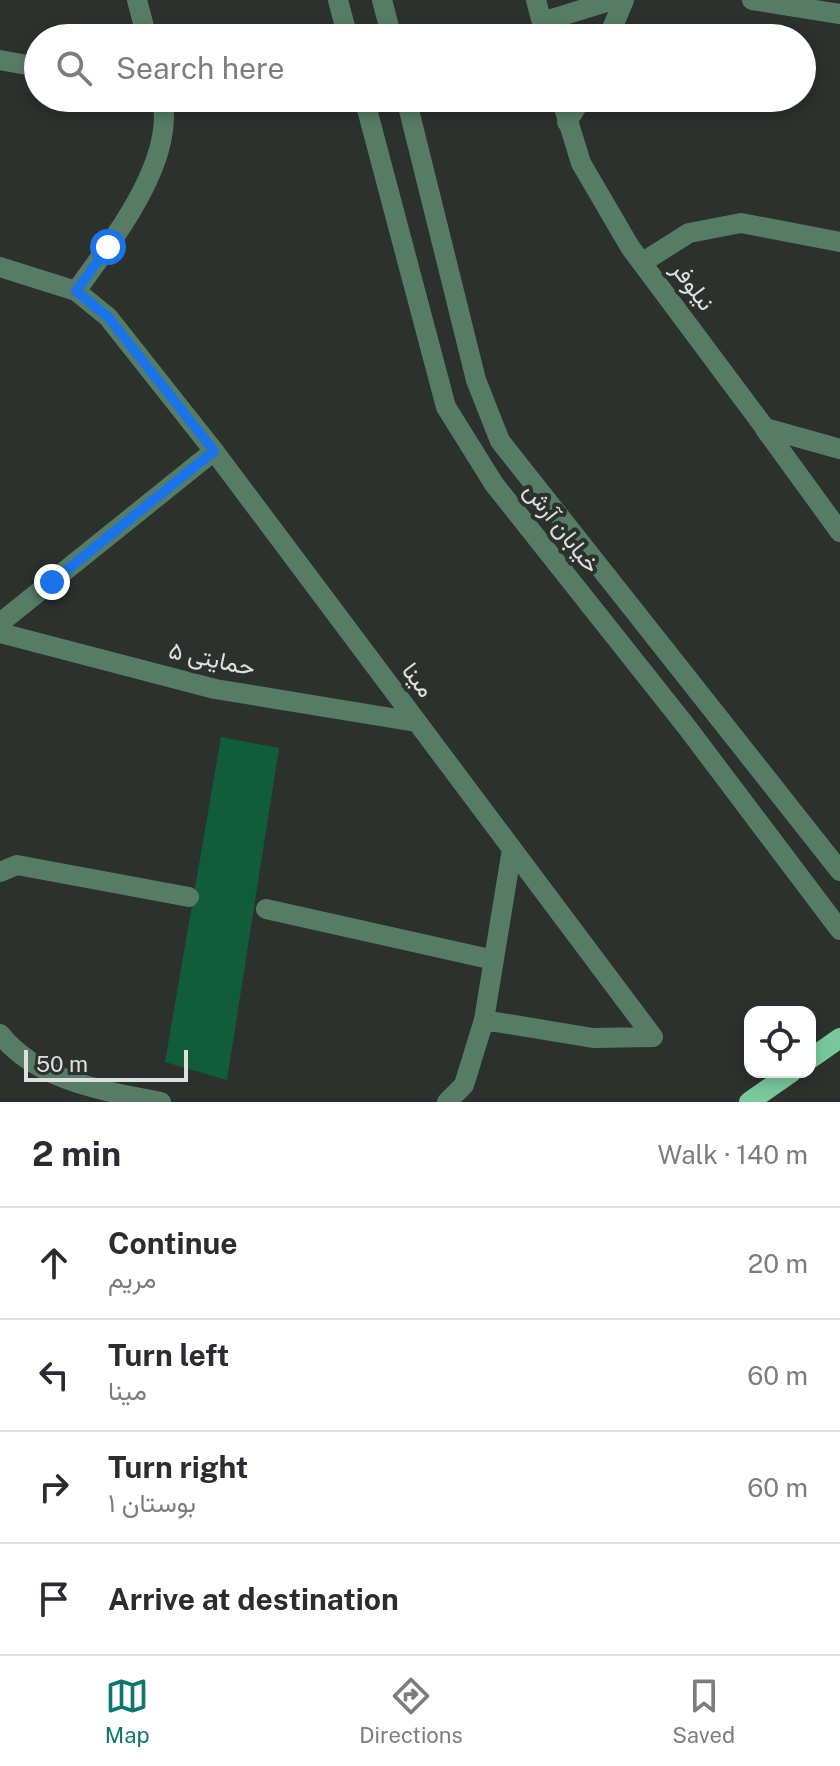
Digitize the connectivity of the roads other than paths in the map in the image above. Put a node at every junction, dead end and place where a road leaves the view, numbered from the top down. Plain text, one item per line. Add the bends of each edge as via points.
1 (137, 0) edge
2 (338, 0) edge
3 (382, 0) edge
4 (536, 0) edge
5 (613, 0) edge
6 (624, 0) edge
7 (752, 0) edge
8 (840, 14) edge
9 (143, 24) edge
10 (344, 24) edge
11 (388, 24) edge
12 (542, 24) edge
13 (558, 24) edge
14 (614, 24) edge
15 (0, 60) edge
16 (24, 64) edge
17 (163, 112) edge
18 (368, 112) edge
19 (409, 112) edge
20 (564, 112) edge
21 (573, 112) edge
22 (567, 122) junction
23 (840, 242) edge
24 (643, 262) junction
25 (0, 267) edge
26 (76, 291) junction
27 (765, 428) junction
28 (840, 449) edge
29 (214, 451) junction
30 (840, 532) edge
31 (0, 623) edge
32 (0, 633) edge
33 (711, 708) junction
34 (416, 722) junction
35 (686, 726) junction
36 (512, 849) junction
37 (840, 871) edge
38 (0, 872) edge
39 (189, 897) dead end
40 (266, 909) dead end
41 (840, 930) edge
42 (494, 960) junction
43 (484, 1020) junction
44 (0, 1034) edge
45 (840, 1038) edge
46 (816, 1055) edge
47 (783, 1078) edge
48 (161, 1102) edge
49 (447, 1102) edge
50 (749, 1102) edge

1 - 9 street
2 - 10 street
3 - 11 street
4 - 12 street
5 - 13 street
6 - 14 street
7 - 8 street
15 - 16 street
17 - 26 street via 156,158 124,226
18 - 35 street, خیابان آرش via 446,407 494,484
19 - 33 street, خیابان آرش via 476,380 500,441
20 - 22 street, نیلوفر
21 - 22 street
22 - 24 street, نیلوفر via 581,163
23 - 24 street via 741,223 689,233
24 - 27 street, نیلوفر
25 - 26 street, مینا
26 - 29 street, مینا via 108,317
27 - 28 street
27 - 30 street, نیلوفر
29 - 31 street
29 - 34 street, مینا
32 - 34 street, حمایتی ۵ via 215,689
33 - 35 street
33 - 37 street, خیابان آرش
34 - 36 street, مینا
35 - 41 street, خیابان آرش
36 - 42 street
36 - 43 street, مینا via 653,1037 593,1038
38 - 39 street via 17,865
40 - 42 street
42 - 43 street
43 - 49 street via 464,1085
44 - 48 street via 12,1049 81,1087
45 - 46 main road
47 - 50 main road

